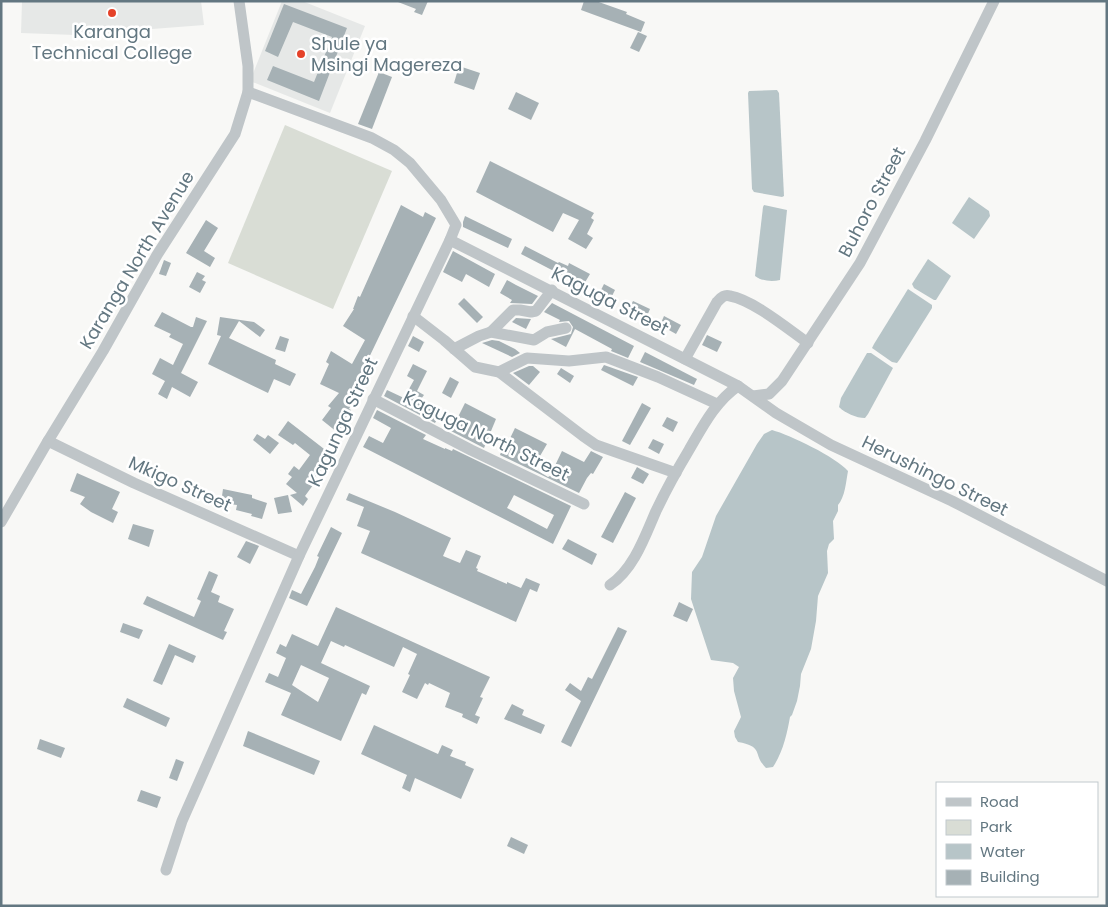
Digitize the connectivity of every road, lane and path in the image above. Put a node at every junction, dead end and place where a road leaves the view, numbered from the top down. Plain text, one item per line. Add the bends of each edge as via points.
1 (239, 1) edge
2 (994, 1) edge
3 (248, 92) junction
4 (450, 240) junction
5 (552, 290) junction
6 (413, 316) junction
7 (566, 328) dead end
8 (491, 332) junction
9 (808, 343) junction
10 (454, 349) junction
11 (685, 359) junction
12 (499, 372) junction
13 (738, 386) junction
14 (753, 396) junction
15 (373, 399) junction
16 (717, 404) junction
17 (48, 441) junction
18 (676, 473) junction
19 (584, 504) dead end
20 (1, 522) edge
21 (299, 556) junction
22 (1107, 580) edge
23 (610, 585) dead end
24 (166, 870) dead end

1 - 3 street, Karanga North Avenue via 248,66
2 - 9 street, Buhoro Street via 860,263
3 - 4 street, Kagunga Street via 372,138 394,150 410,163 448,212 456,225
3 - 17 street, Karanga North Avenue via 235,134 157,255
4 - 5 street, Kaguga Street
4 - 6 street, Kagunga Street
5 - 8 street via 536,311 513,310
5 - 11 street, Kaguga Street
6 - 10 street
6 - 15 street, Kagunga Street
7 - 8 street via 547,332 534,340
8 - 10 street
9 - 11 street via 763,312 729,295 717,302
9 - 14 street, Buhoro Street via 769,394
10 - 12 street via 475,368
11 - 13 street, Kaguga Street
12 - 16 street via 527,358 569,361 606,357
12 - 18 street via 596,445
13 - 14 street, Kaguga Street
13 - 16 street
14 - 22 street, Herushingo Street via 831,445 952,500
15 - 19 street, Kaguga North Street
15 - 21 street, Kagunga Street
16 - 18 street
17 - 20 street, Karanga North Avenue
17 - 21 street, Mkigo Street
18 - 23 street via 629,566
21 - 24 street, Kagunga Street via 182,821

